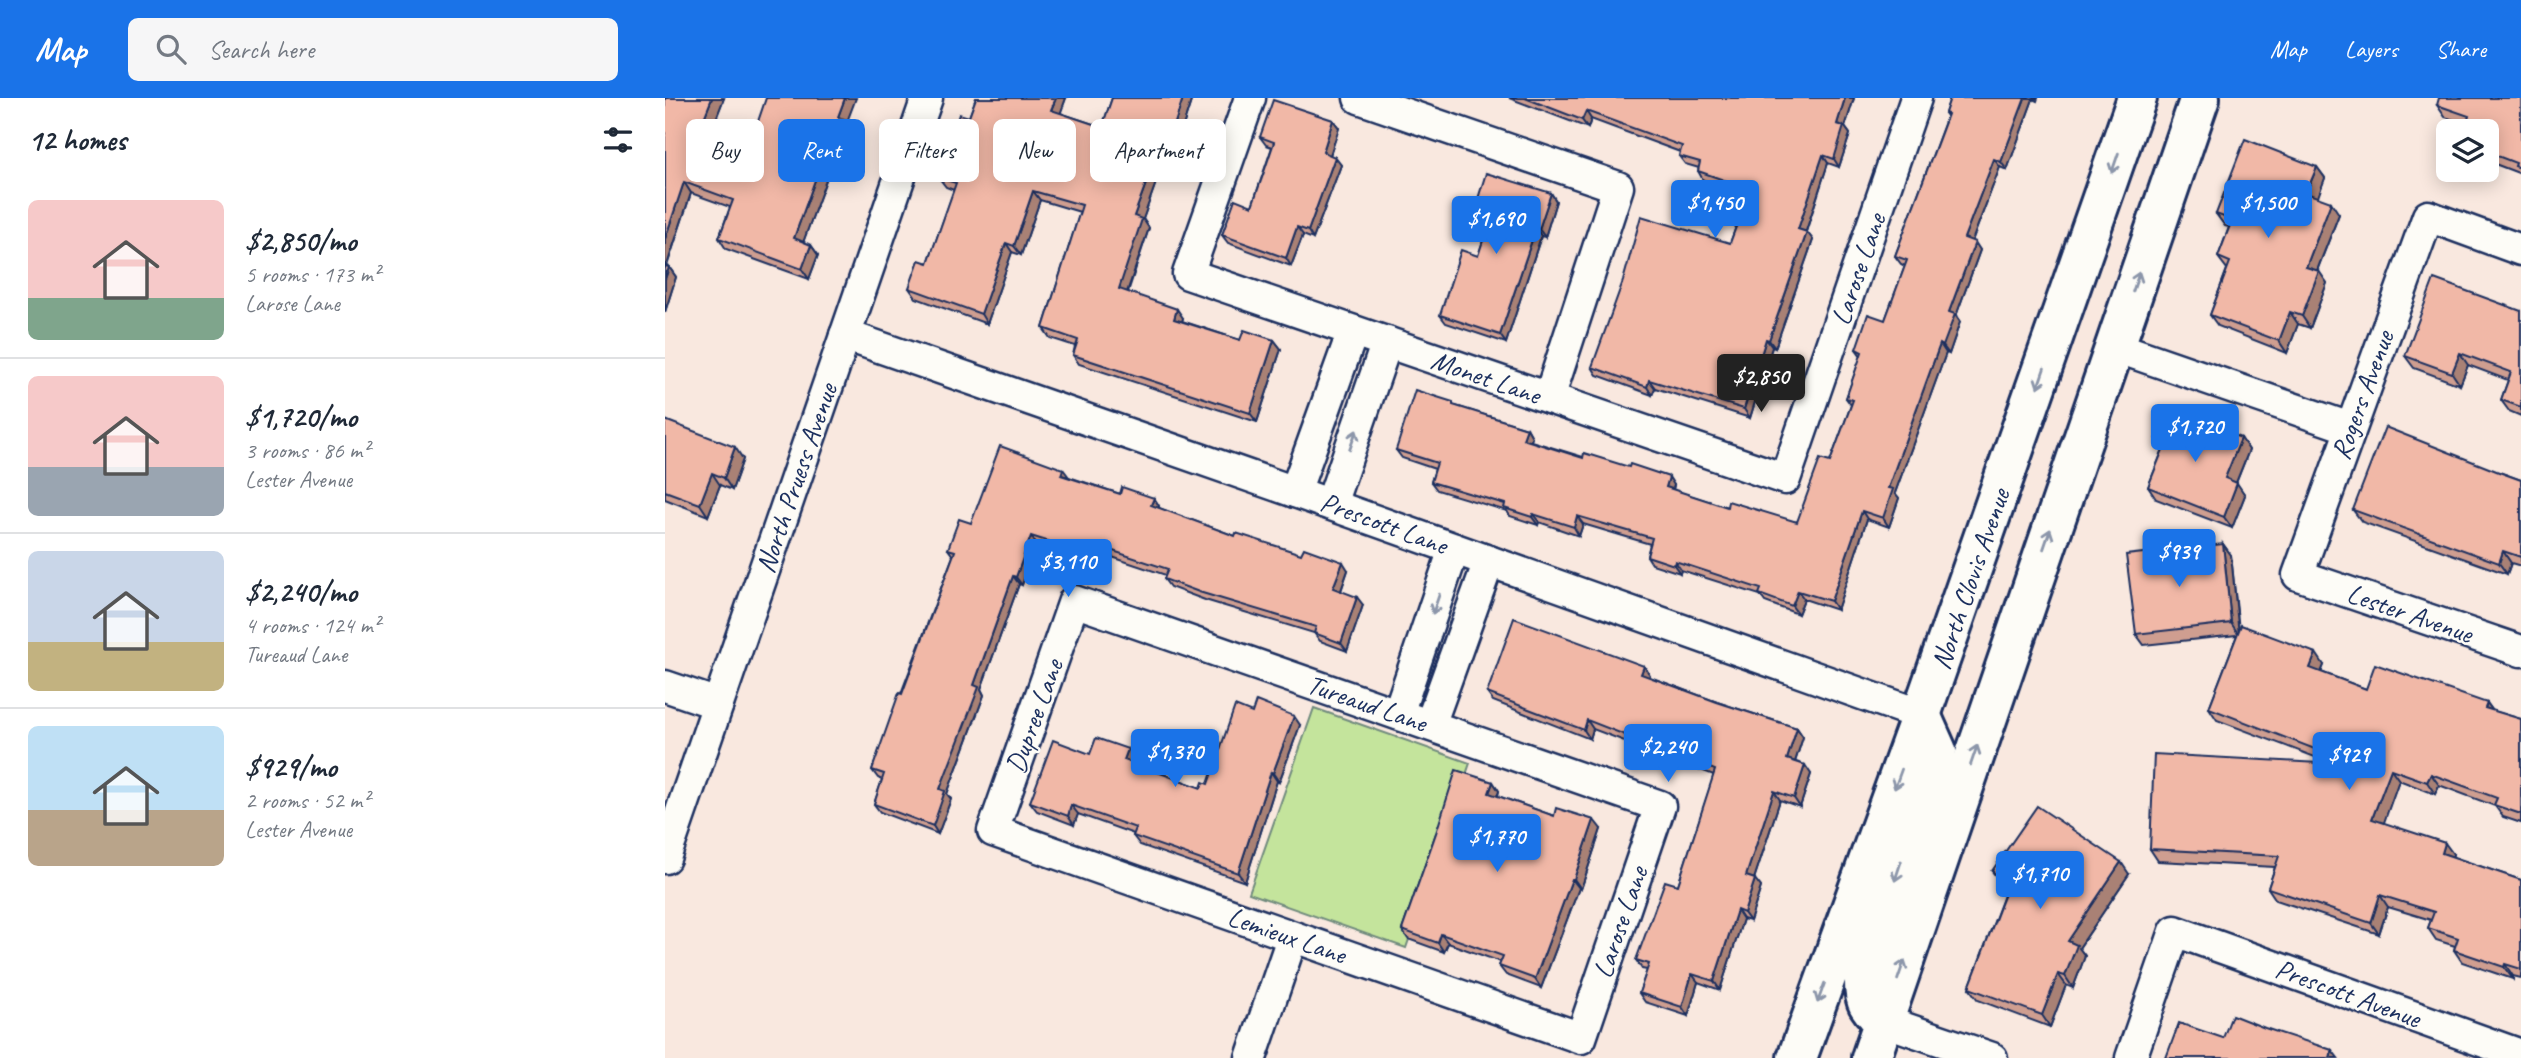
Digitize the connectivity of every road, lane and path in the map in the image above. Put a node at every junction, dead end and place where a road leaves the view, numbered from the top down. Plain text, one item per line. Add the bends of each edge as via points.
1 (927, 98) edge
2 (1250, 98) edge
3 (1359, 98) edge
4 (1916, 98) edge
5 (2137, 98) edge
6 (2200, 98) edge
7 (2521, 250) edge
8 (1353, 331) junction
9 (845, 335) junction
10 (1387, 342) junction
11 (2113, 346) junction
12 (1549, 398) junction
13 (2350, 428) junction
14 (1785, 480) joint
15 (1296, 492) junction
16 (1331, 505) junction
17 (1454, 549) junction
18 (1489, 561) junction
19 (2298, 575) joint
20 (1074, 601) joint
21 (2521, 651) edge
22 (665, 686) edge
23 (718, 704) junction
24 (1398, 714) junction
25 (1921, 715) junction
26 (1430, 725) junction
27 (1660, 806) joint
28 (993, 831) joint
29 (665, 858) edge
30 (1292, 938) junction
31 (1884, 1021) junction
32 (1581, 1038) joint
33 (2521, 1055) edge
34 (1251, 1058) edge
35 (1797, 1058) edge
36 (1871, 1058) edge
37 (1991, 1058) edge
38 (2131, 1058) edge

1 - 9 street, North Pruess Avenue
2 - 8 street, Monet Lane via 1188,274
3 - 12 street via 1618,187
4 - 14 street, Larose Lane
5 -> 25 main road, North Clovis Avenue
11 -> 6 main road
7 - 13 street, Rogers Avenue via 2428,216
8 - 10 street, Monet Lane
8 - 15 street
9 - 15 street, Prescott Lane
9 - 23 street, North Pruess Avenue
10 - 12 street, Monet Lane
16 -> 10 street
11 - 13 street
31 -> 11 main road
12 - 14 street, Monet Lane
13 - 19 street, Rogers Avenue
15 - 16 street, Prescott Lane
16 - 17 street, Prescott Lane
17 - 18 street, Prescott Lane
17 -> 24 street
18 - 25 street, Prescott Lane
18 - 26 street
19 - 21 street, Lester Avenue
20 - 24 street, Tureaud Lane
20 - 28 street, Dupree Lane
22 - 23 street
23 - 29 street, North Pruess Avenue
24 - 26 street, Tureaud Lane
25 -> 31 main road via 1937,751 1864,972 1865,1001
25 -> 35 main road, North Clovis Avenue
26 - 27 street, Tureaud Lane
27 - 32 street, Larose Lane
28 - 30 street, Lemieux Lane
30 - 32 street, Lemieux Lane
30 - 34 street
31 - 36 main road
31 - 37 street
33 - 38 street, Prescott Avenue via 2175,931

